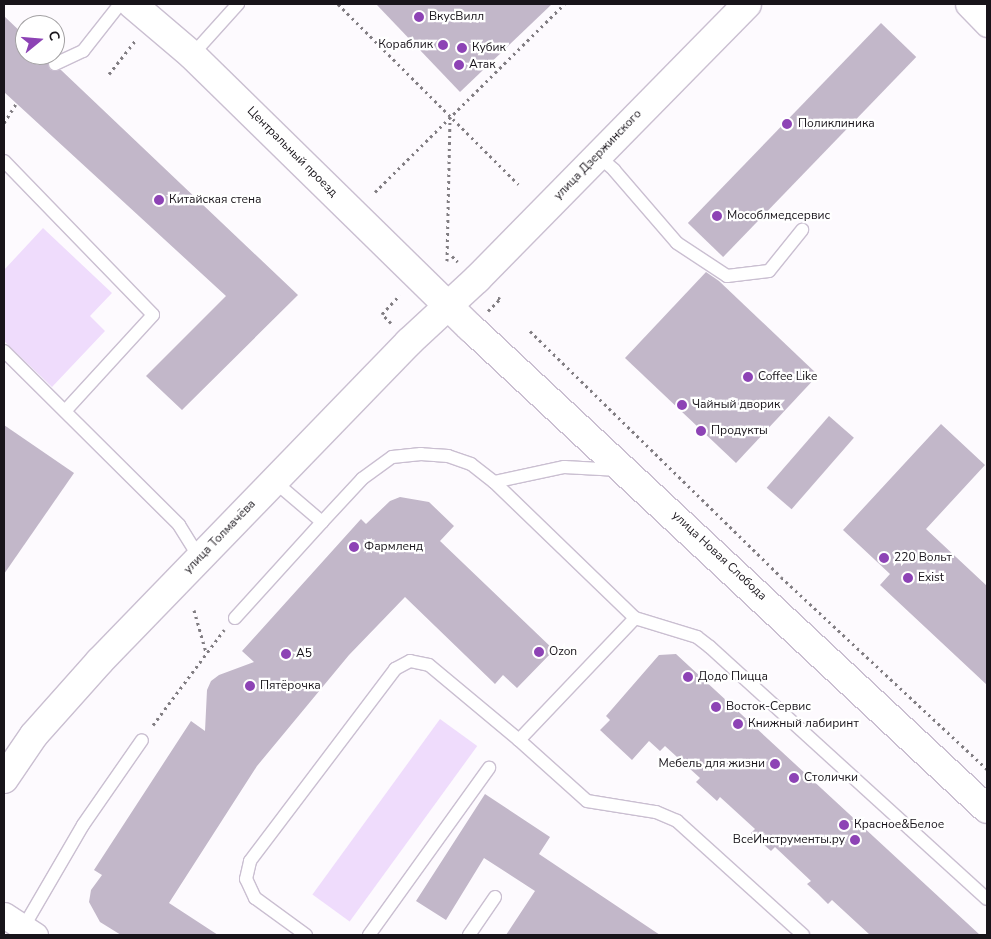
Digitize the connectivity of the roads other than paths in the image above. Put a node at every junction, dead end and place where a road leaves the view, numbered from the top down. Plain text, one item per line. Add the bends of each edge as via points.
1 (120, 4) edge
2 (132, 4) edge
3 (238, 4) edge
4 (747, 4) edge
5 (968, 4) edge
6 (987, 24) edge
7 (192, 55) junction
8 (65, 59) edge
9 (597, 155) junction
10 (4, 161) edge
11 (802, 230) dead end
12 (448, 306) junction
13 (4, 351) edge
14 (65, 411) junction
15 (626, 470) junction
16 (274, 481) junction
17 (494, 482) junction
18 (322, 522) junction
19 (200, 558) junction
20 (235, 618) road end
21 (635, 618) junction
22 (142, 740) road end
23 (519, 740) junction
24 (489, 768) dead end
25 (4, 779) edge
26 (987, 809) edge
27 (495, 897) dead end
28 (987, 899) edge
29 (21, 926) edge
30 (306, 935) edge
31 (370, 935) edge
32 (469, 935) edge
33 (802, 935) edge

1 - 8 lane via 83,50
2 - 7 main road, Центральный проезд
3 - 7 lane
4 - 9 main road, улица Дзержинского
5 - 6 street
7 - 12 main road, Центральный проезд
9 - 11 lane via 677,242 727,276 769,271
9 - 12 main road, улица Дзержинского
10 - 14 lane via 153,315
12 - 15 main road, улица Новая Слобода
12 - 16 main road, улица Толмачёва
13 - 14 lane
14 - 19 lane via 179,525
15 - 17 lane via 564,467
15 - 26 main road, улица Новая Слобода
16 - 18 lane
16 - 19 main road, улица Толмачёва
17 - 18 lane via 471,464 448,456 392,457 362,479
17 - 21 lane
18 - 20 lane
19 - 25 main road, улица Толмачёва via 100,661 34,736
21 - 23 lane
21 - 28 lane via 696,637 710,647
22 - 29 lane via 83,825
23 - 30 lane via 429,665 410,661 395,669 250,861 246,879 255,898
23 - 33 lane via 587,801 656,812 677,821
24 - 31 lane
27 - 32 lane

